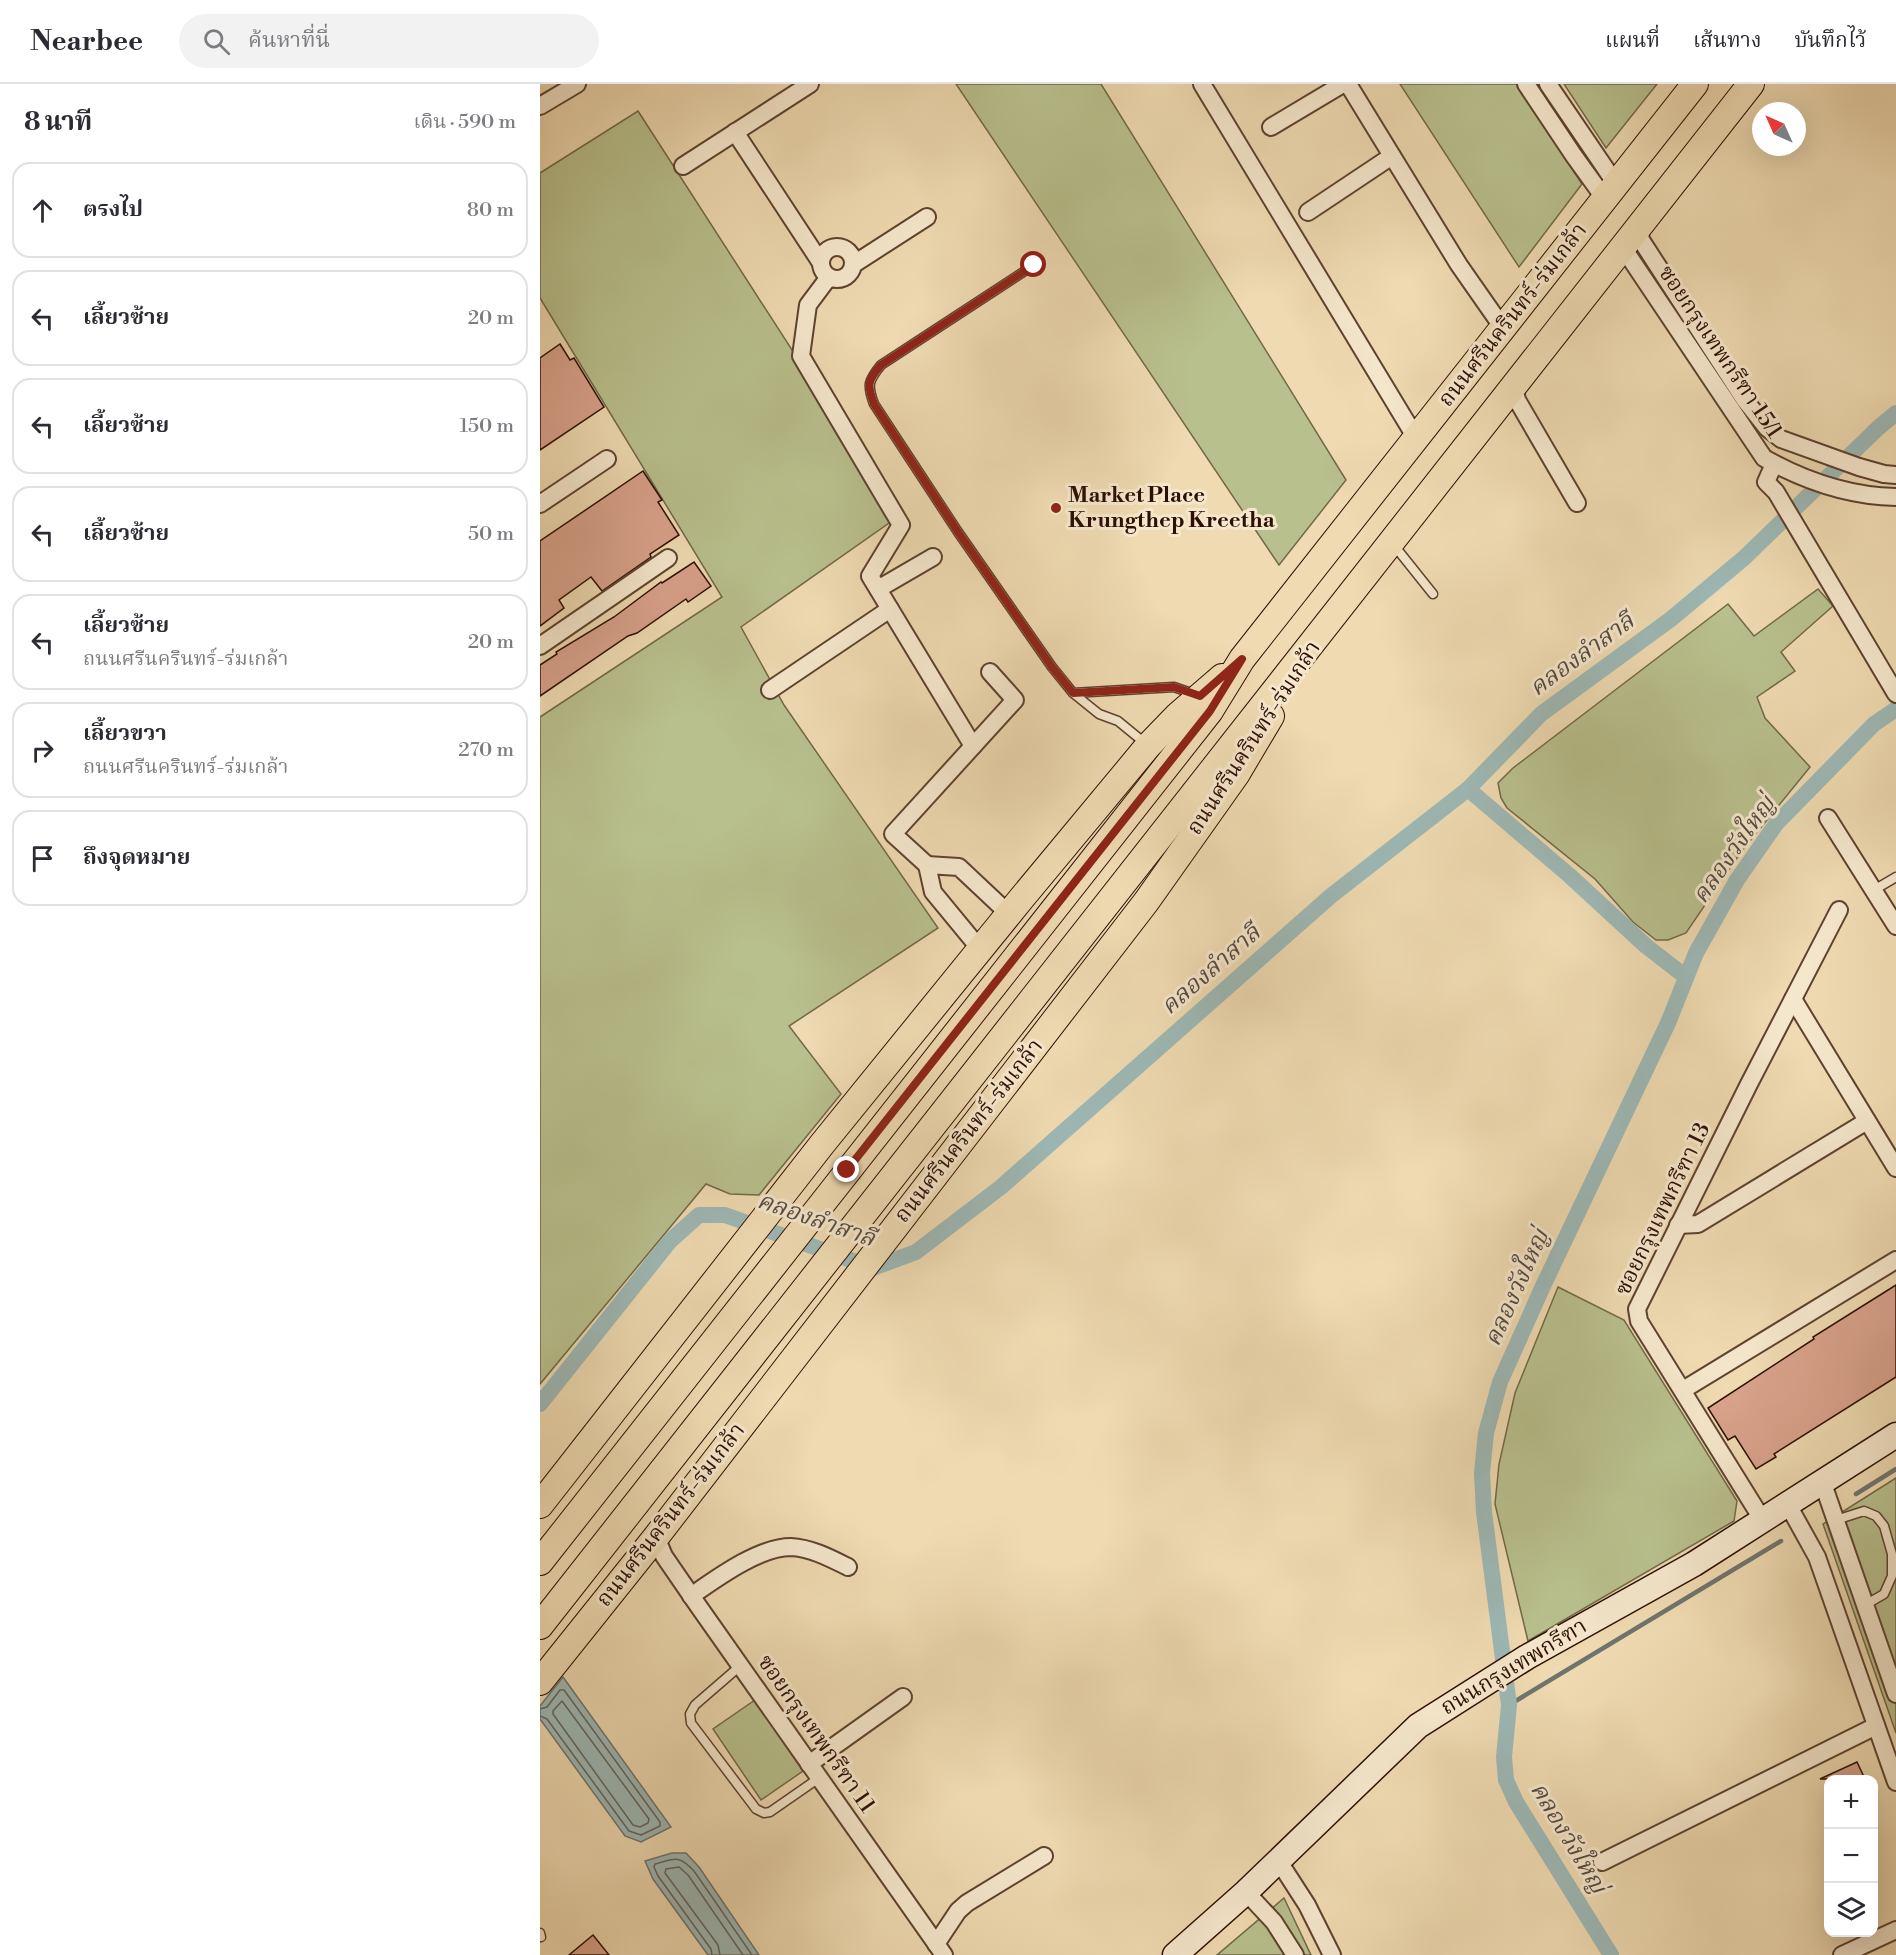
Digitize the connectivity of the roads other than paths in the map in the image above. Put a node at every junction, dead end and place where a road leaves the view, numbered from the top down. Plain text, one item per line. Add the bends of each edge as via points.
1 (576, 84) edge
2 (810, 84) edge
3 (1202, 84) edge
4 (1343, 84) edge
5 (1348, 84) edge
6 (1526, 84) edge
7 (1548, 84) edge
8 (1695, 84) edge
9 (1750, 84) edge
10 (540, 106) edge
11 (1271, 127) dead end
12 (735, 132) junction
13 (1392, 156) junction
14 (682, 166) dead end
15 (1610, 191) junction
16 (1308, 212) dead end
17 (927, 217) dead end
18 (1633, 234) junction
19 (854, 264) junction
20 (1034, 265) dead end
21 (825, 270) junction
22 (1503, 328) junction
23 (1514, 385) junction
24 (1416, 438) junction
25 (608, 459) dead end
26 (1774, 464) junction
27 (1896, 475) edge
28 (1896, 497) edge
29 (1577, 503) dead end
30 (540, 504) edge
31 (1392, 541) junction
32 (933, 557) dead end
33 (668, 558) dead end
34 (878, 589) junction
35 (1433, 594) dead end
36 (890, 609) junction
37 (1330, 620) junction
38 (540, 646) edge
39 (1242, 659) junction
40 (990, 672) dead end
41 (770, 690) dead end
42 (1073, 693) junction
43 (1896, 694) edge
44 (1200, 696) junction
45 (973, 746) junction
46 (1148, 746) junction
47 (1828, 818) dead end
48 (927, 865) junction
49 (1896, 877) edge
50 (1874, 890) junction
51 (1839, 910) dead end
52 (1009, 914) junction
53 (1896, 926) edge
54 (980, 949) junction
55 (1793, 999) junction
56 (1867, 1121) junction
57 (1896, 1168) edge
58 (1678, 1225) junction
59 (1896, 1260) edge
60 (1683, 1390) junction
61 (1896, 1435) edge
62 (1822, 1481) junction
63 (1787, 1503) junction
64 (540, 1505) edge
65 (1762, 1519) junction
66 (1836, 1520) junction
67 (656, 1537) junction
68 (540, 1562) edge
69 (848, 1567) dead end
70 (691, 1596) junction
71 (1865, 1605) junction
72 (540, 1626) edge
73 (740, 1666) junction
74 (540, 1682) edge
75 (1896, 1694) edge
76 (903, 1697) dead end
77 (1876, 1726) junction
78 (809, 1764) junction
79 (819, 1778) junction
80 (1896, 1782) edge
81 (1044, 1856) dead end
82 (1278, 1860) junction
83 (1602, 1862) dead end
84 (1246, 1892) junction
85 (1896, 1929) edge
86 (940, 1949) edge
87 (1175, 1955) edge
88 (1295, 1955) edge
89 (1332, 1955) edge
90 (1842, 1955) edge

1 - 10 street
2 - 12 street
3 - 24 street
4 - 11 street
5 - 13 street
6 - 15 street via 1574,156
7 - 15 street
8 - 15 main road, ถนนศรีนครินทร์-ร่มเกล้า
9 - 18 main road, ถนนศรีนครินทร์-ร่มเกล้า
12 - 14 street
12 - 21 street
13 - 16 street
13 - 22 street
15 - 22 main road, ถนนศรีนครินทร์-ร่มเกล้า
17 - 19 street
18 - 23 main road, ถนนศรีนครินทร์-ร่มเกล้า
18 - 26 street, ซอยกรุงเทพกรีฑา 15/1 via 1628,255 1729,409 1764,458
18 - 27 street, ซอยกรุงเทพกรีฑา 15/1 via 1641,240 1767,428 1781,439 1859,467
19 - 21 street via 845,278 834,279
19 - 21 street via 847,250 833,247 824,253
20 - 42 lane via 881,365 871,376 868,389 958,532
21 - 34 street via 808,305 801,356 901,525 870,576
22 - 24 main road, ถนนศรีนครินทร์-ร่มเกล้า
23 - 29 street via 1517,400
23 - 31 main road, ถนนศรีนครินทร์-ร่มเกล้า
24 - 39 main road, ถนนศรีนครินทร์-ร่มเกล้า
25 - 30 street
26 - 28 street, ซอยกรุงเทพกรีฑา 15/1 via 1798,476 1856,494
26 - 43 street via 1766,482 1776,492
31 - 35 lane
31 - 37 main road, ถนนศรีนครินทร์-ร่มเกล้า
32 - 34 street
33 - 38 street
34 - 36 street
36 - 41 street
36 - 45 street
37 - 67 main road, ถนนศรีนครินทร์-ร่มเกล้า via 1236,775 1146,902
37 - 72 main road, ถนนศรีนครินทร์-ร่มเกล้า
39 - 44 main road, ถนนศรีนครินทร์-ร่มเกล้า
39 - 68 main road, ถนนศรีนครินทร์-ร่มเกล้า via 1210,711
40 - 45 street via 1015,700
42 - 44 lane via 1174,687
42 - 46 lane via 1099,714 1118,721
44 - 46 main road, ถนนศรีนครินทร์-ร่มเกล้า
45 - 48 street via 893,834
46 - 52 main road, ถนนศรีนครินทร์-ร่มเกล้า
47 - 50 street
48 - 52 street via 959,867
48 - 54 street via 933,892
49 - 50 lane
50 - 53 street
51 - 55 street, ซอยกรุงเทพกรีฑา 13
52 - 54 main road, ถนนศรีนครินทร์-ร่มเกล้า
54 - 64 main road, ถนนศรีนครินทร์-ร่มเกล้า
55 - 56 street
55 - 58 street, ซอยกรุงเทพกรีฑา 13
56 - 57 street
56 - 58 street via 1698,1224
58 - 60 street, ซอยกรุงเทพกรีฑา 13 via 1637,1308 1640,1321
59 - 60 street
60 - 65 street, ซอยกรุงเทพกรีฑา 13
61 - 62 main road, ถนนกรุงเทพกรีฑา
62 - 63 main road, ถนนกรุงเทพกรีฑา
62 - 66 street
63 - 65 main road, ถนนกรุงเทพกรีฑา
63 - 77 street via 1817,1557
65 - 82 main road, ถนนกรุงเทพกรีฑา via 1694,1564 1527,1658 1418,1726
66 - 71 street
66 - 71 lane via 1864,1511 1876,1516 1884,1526 1892,1554 1892,1576 1884,1594
67 - 70 street, ซอยกรุงเทพกรีฑา 11
67 - 74 main road, ถนนศรีนครินทร์-ร่มเกล้า
69 - 70 street via 822,1554 789,1547 748,1560
70 - 73 street, ซอยกรุงเทพกรีฑา 11
71 - 75 street
73 - 78 street, ซอยกรุงเทพกรีฑา 11
73 - 79 lane via 695,1705 691,1723 756,1809 764,1813
76 - 78 street
77 - 80 street
77 - 83 street
78 - 79 street, ซอยกรุงเทพกรีฑา 11
79 - 86 street, ซอยกรุงเทพกรีฑา 11
81 - 86 street via 958,1911
82 - 84 main road, ถนนกรุงเทพกรีฑา
82 - 89 street
84 - 87 main road, ถนนกรุงเทพกรีฑา
84 - 88 street via 1274,1922
85 - 90 street

